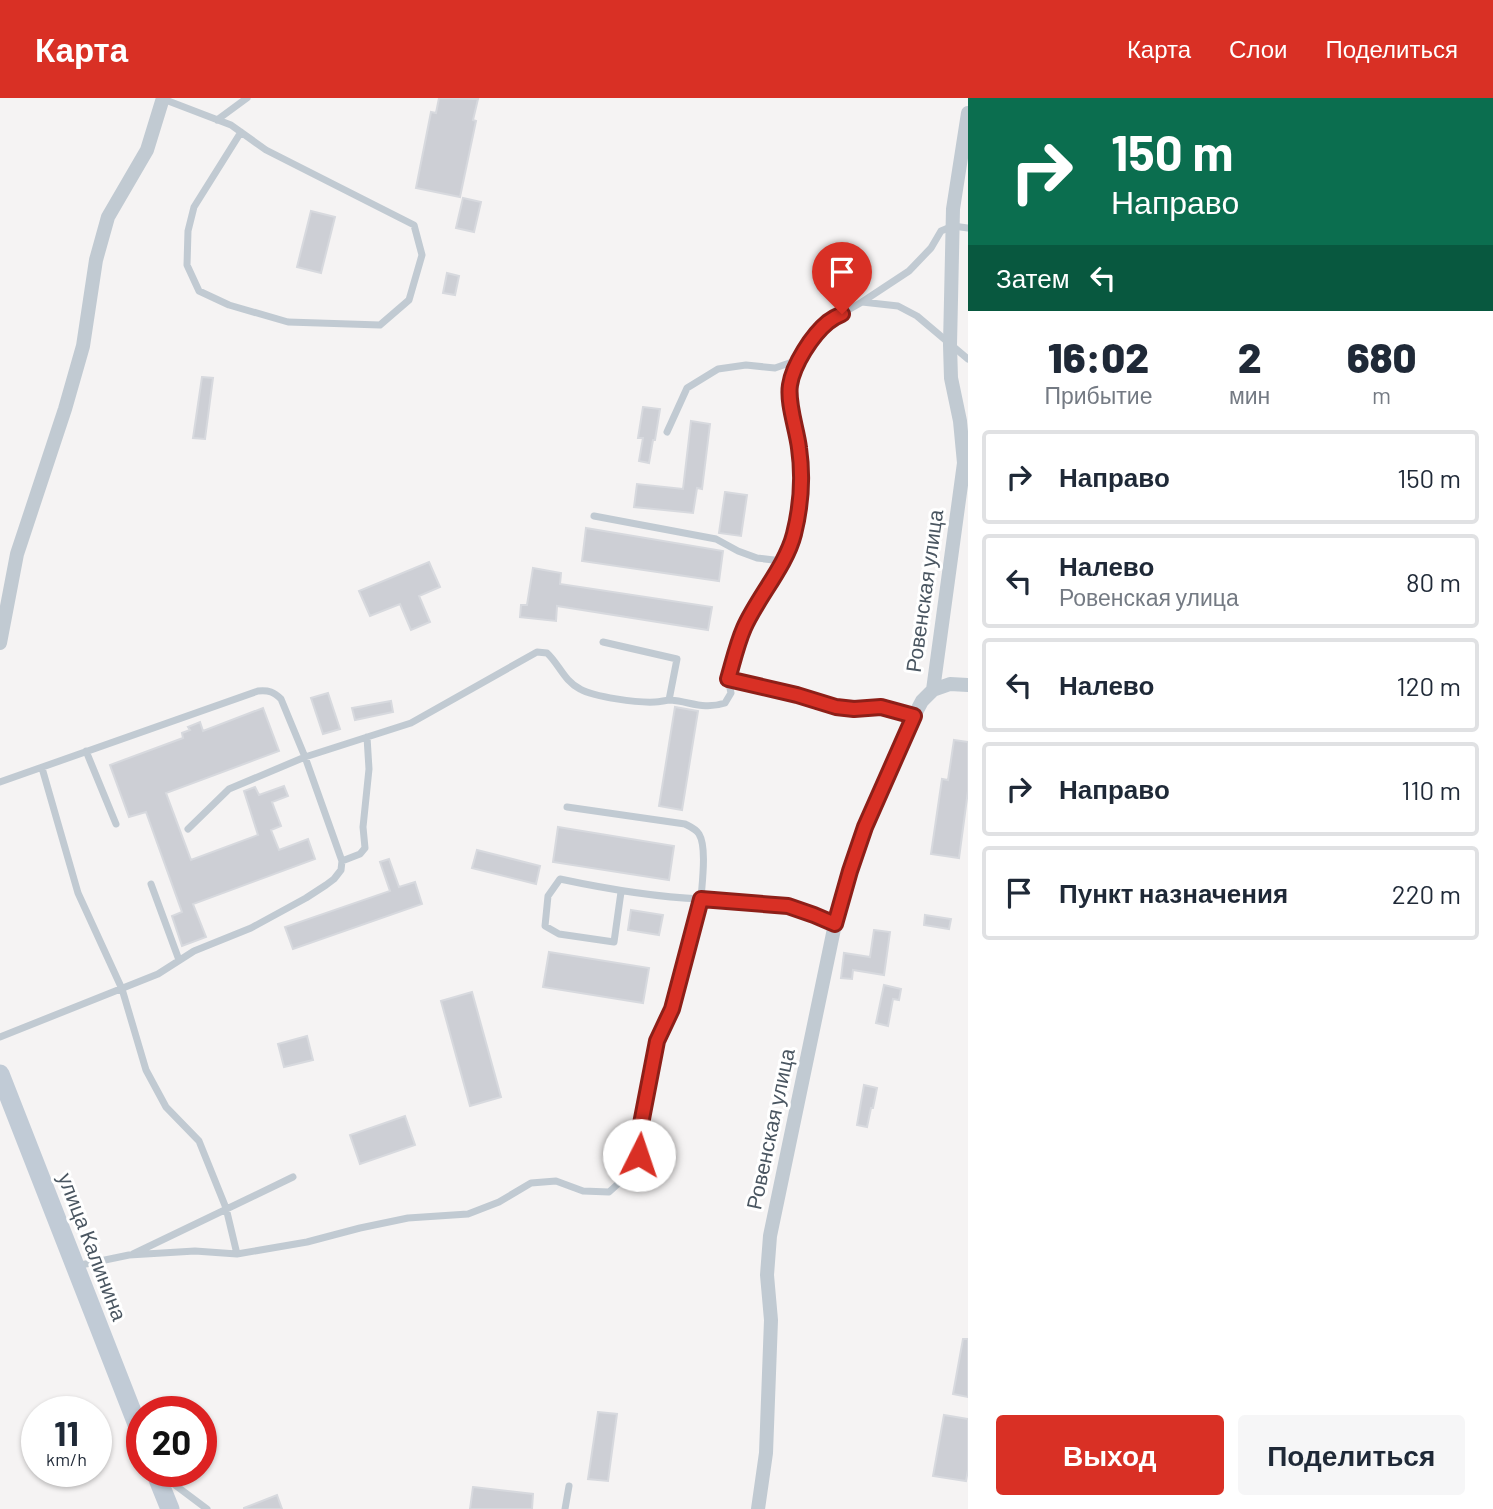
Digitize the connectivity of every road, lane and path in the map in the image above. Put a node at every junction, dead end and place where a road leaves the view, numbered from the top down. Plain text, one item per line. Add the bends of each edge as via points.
1 (163, 98) edge
2 (247, 98) edge
3 (968, 113) edge
4 (216, 120) junction
5 (241, 132) junction
6 (960, 227) edge
7 (862, 302) junction
8 (950, 345) junction
9 (968, 359) edge
10 (798, 360) junction
11 (963, 417) edge
12 (667, 432) dead end
13 (594, 516) dead end
14 (782, 561) junction
15 (603, 642) dead end
16 (0, 643) edge
17 (728, 679) junction
18 (968, 685) edge
19 (933, 690) junction
20 (669, 700) junction
21 (914, 716) junction
22 (367, 737) junction
23 (86, 751) junction
24 (305, 757) junction
25 (42, 768) junction
26 (0, 782) edge
27 (567, 807) dead end
28 (116, 824) dead end
29 (188, 830) dead end
30 (342, 861) junction
31 (151, 884) dead end
32 (621, 892) junction
33 (701, 899) junction
34 (835, 924) junction
35 (179, 960) junction
36 (122, 989) junction
37 (0, 1037) edge
38 (0, 1074) edge
39 (293, 1177) dead end
40 (226, 1208) junction
41 (237, 1254) junction
42 (129, 1255) junction
43 (75, 1266) junction
44 (126, 1396) edge
45 (569, 1486) dead end
46 (162, 1487) edge
47 (177, 1487) edge
48 (170, 1509) edge
49 (207, 1509) edge
50 (565, 1509) edge
51 (758, 1509) edge

1 - 4 lane
1 - 16 street via 148,150 108,217 96,260 83,346 17,554
2 - 4 lane
3 - 6 street, Ровенская улица via 953,209
4 - 5 lane
5 - 5 lane via 266,150 414,225 422,255 409,300 380,325 288,322 229,305 200,291 187,265 194,207
6 - 7 lane via 941,231 909,271
6 - 8 street, Ровенская улица
7 - 8 lane via 898,306
7 - 10 lane via 827,322
8 - 9 lane
8 - 11 street, Ровенская улица via 951,378
10 - 12 lane via 775,368 746,365 718,369 688,388
10 - 14 lane via 789,386 801,484 793,537
11 - 19 street, Ровенская улица via 964,463
13 - 14 lane via 716,539 757,558
14 - 17 lane via 744,627
15 - 20 lane via 677,659
17 - 20 lane via 731,693 725,704 708,707
17 - 21 lane via 836,707 881,707
18 - 19 street via 950,684
19 - 21 street, Ровенская улица
20 - 22 lane via 640,702 592,694 570,682 551,656 537,652 425,716
21 - 34 street, Ровенская улица via 865,827
22 - 24 lane
22 - 30 lane via 365,848
23 - 24 lane via 266,690 281,699
23 - 25 lane
23 - 28 lane
24 - 29 lane via 229,789
24 - 30 lane
25 - 26 lane
25 - 36 lane via 78,893
27 - 33 lane via 694,828 703,844
30 - 35 lane via 334,879 306,898
31 - 35 lane
32 - 32 lane via 614,942 559,934 545,926 548,896 560,880
32 - 33 lane
33 - 34 lane via 788,906
33 - 41 lane via 672,1009 657,1041 639,1155 630,1173 609,1192 583,1191 556,1181 531,1183 468,1214 408,1218
34 - 51 street, Ровенская улица via 770,1236 766,1453
35 - 36 lane
36 - 37 lane
36 - 40 lane via 146,1070 166,1107 199,1141
38 - 43 main road, улица Калинина
39 - 40 lane
40 - 41 lane
40 - 42 lane
41 - 42 lane
42 - 43 lane
43 - 44 main road, улица Калинина
45 - 50 lane
46 - 48 main road
47 - 49 lane

